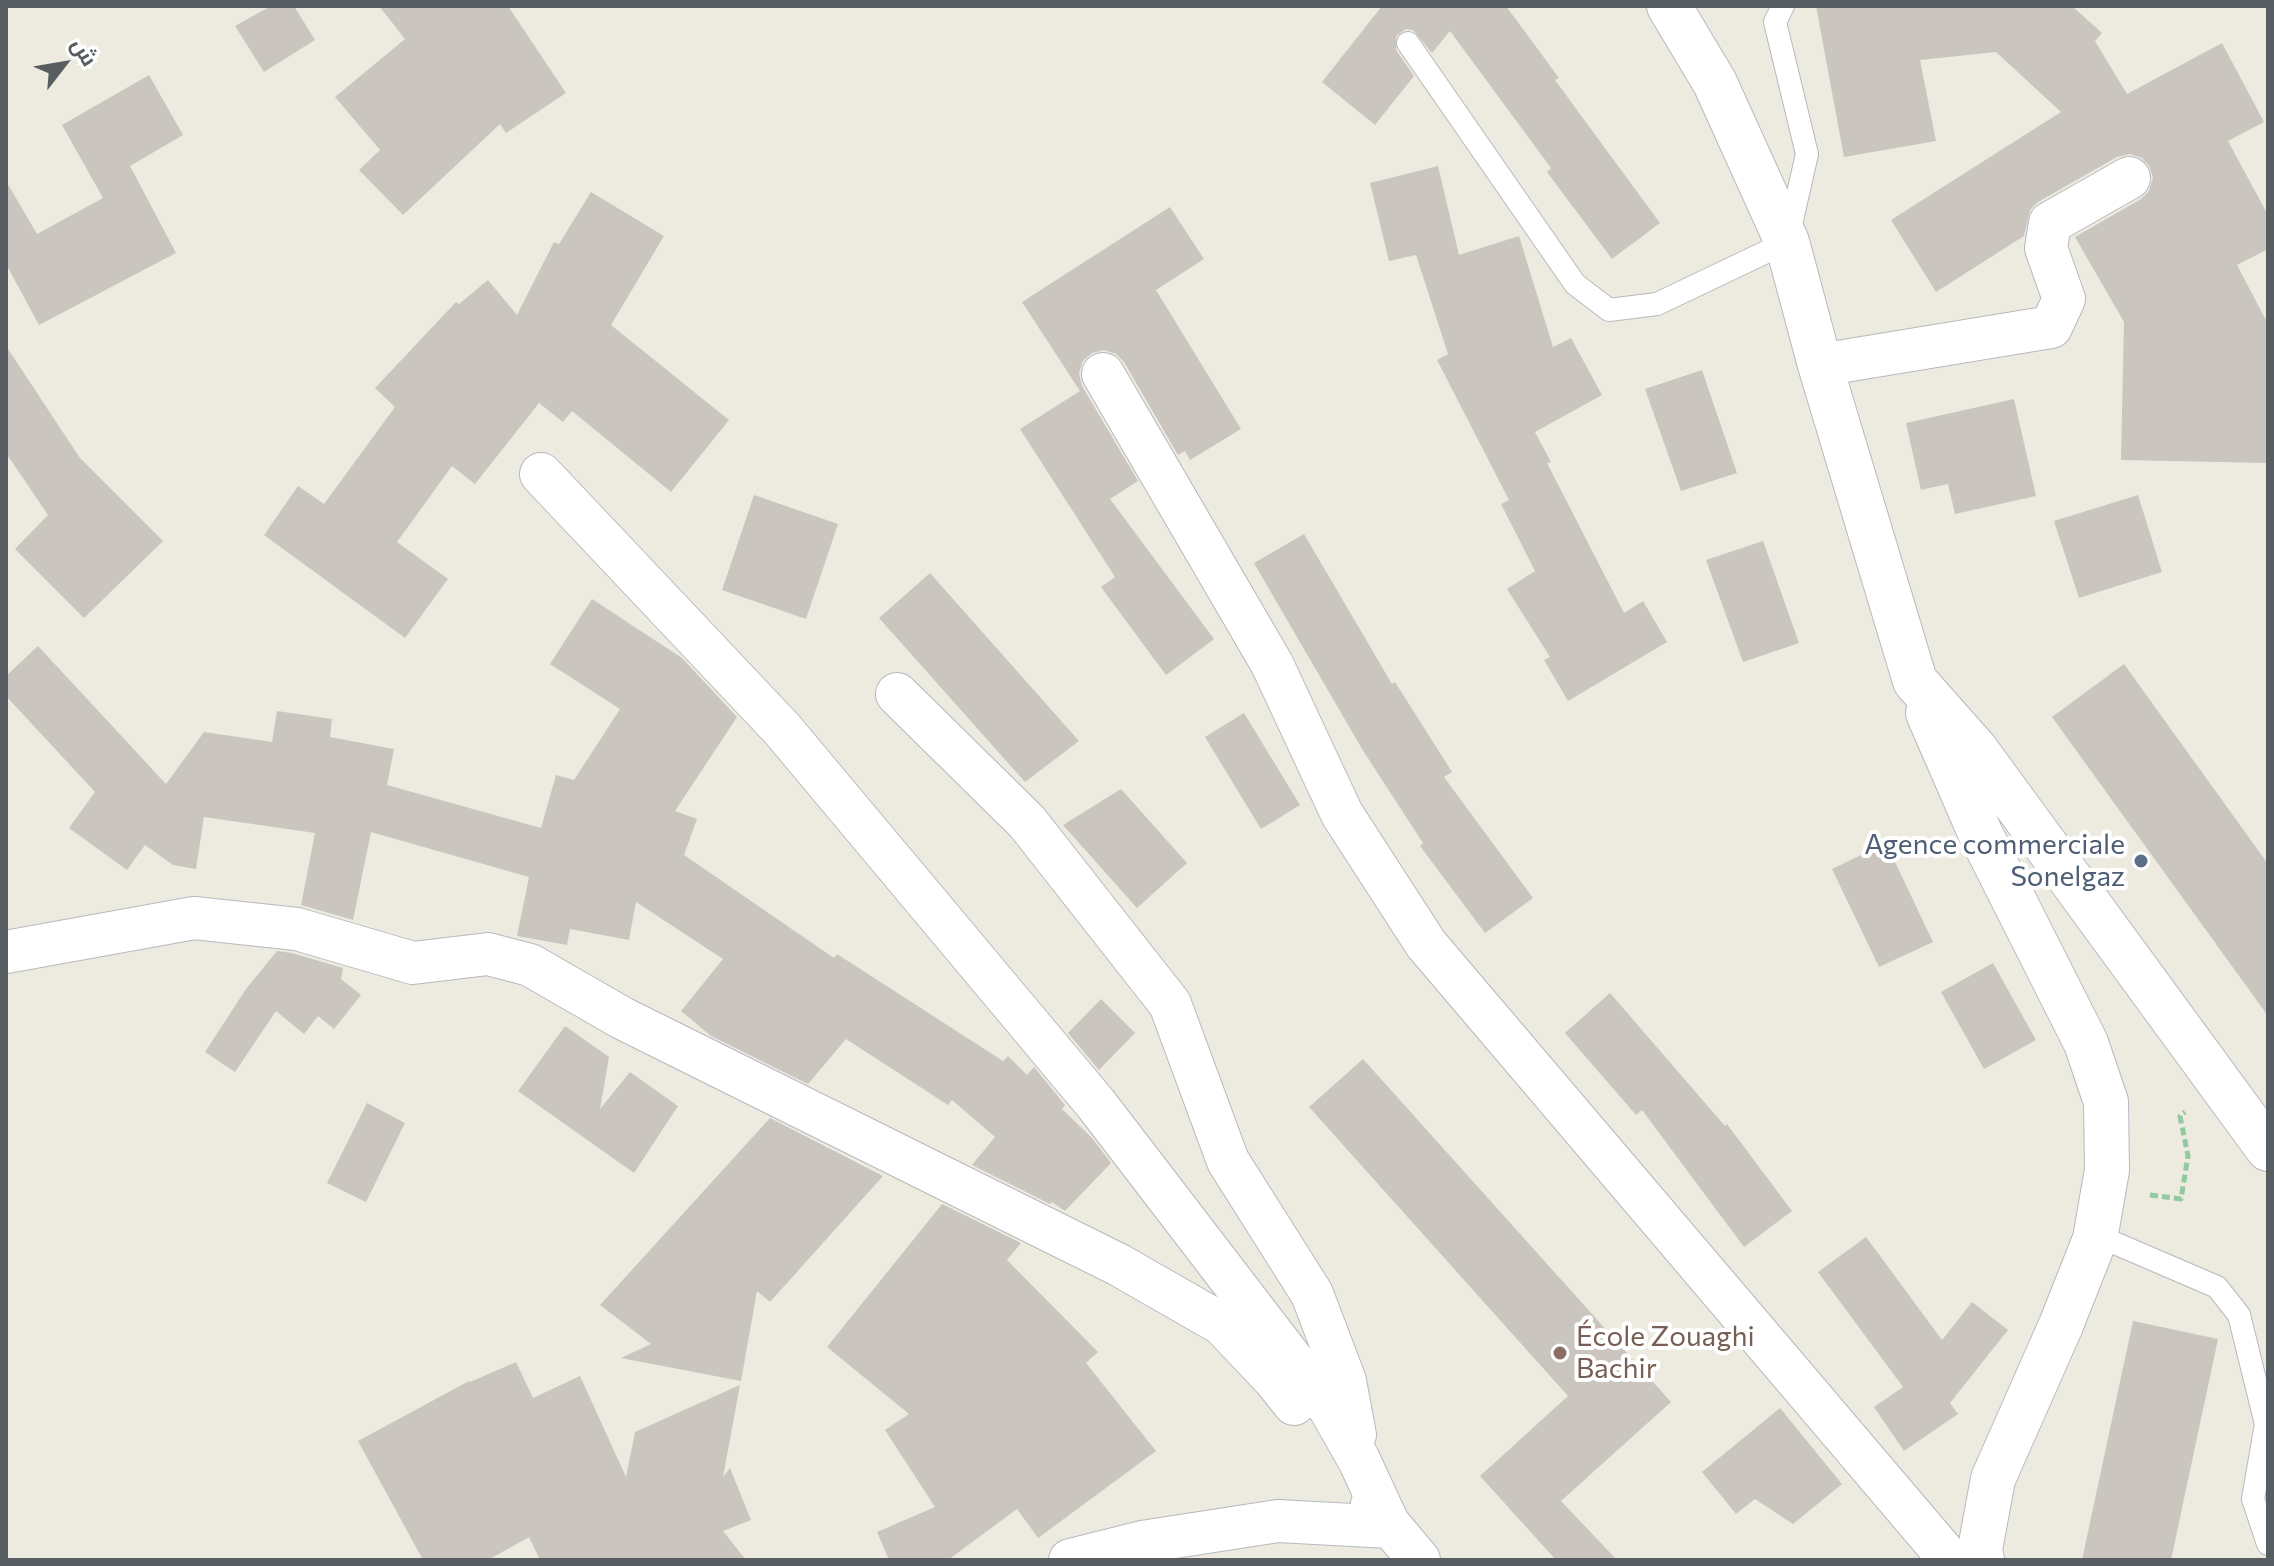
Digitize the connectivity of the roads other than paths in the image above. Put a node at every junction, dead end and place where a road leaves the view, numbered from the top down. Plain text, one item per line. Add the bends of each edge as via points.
1 (1669, 6) edge
2 (1783, 6) edge
3 (1408, 43) dead end
4 (2129, 178) dead end
5 (1787, 242) junction
6 (1820, 365) junction
7 (1103, 374) dead end
8 (541, 474) dead end
9 (1915, 681) junction
10 (897, 694) dead end
11 (6, 952) edge
12 (2262, 1131) edge
13 (2096, 1235) junction
14 (1359, 1460) junction
15 (1390, 1527) junction
16 (2268, 1544) edge
17 (1070, 1560) edge
18 (1419, 1560) edge
19 (1950, 1560) edge
20 (1982, 1560) edge

1 - 5 main road via 1715,83
2 - 5 lane via 1775,22 1807,154
3 - 5 lane via 1575,284 1609,310 1657,304
4 - 6 street via 2050,223 2046,248 2064,299 2051,327
5 - 6 main road
6 - 9 main road
7 - 19 street via 1272,664 1342,814 1426,944
8 - 14 street via 782,729 1096,1104 1330,1409
9 - 12 main road via 1976,750
9 - 13 main road via 1981,835 2086,1043 2106,1102 2107,1170
10 - 14 street via 1027,822 1170,1004 1228,1161 1312,1294 1345,1381
11 - 15 street via 194,918 297,929 413,963 488,954 530,965 622,1018 1119,1265 1222,1324 1275,1380
13 - 16 lane via 2217,1287 2239,1315 2266,1424 2253,1499
13 - 20 main road via 1993,1479
14 - 15 street
15 - 17 street via 1278,1521 1142,1542
15 - 18 street

